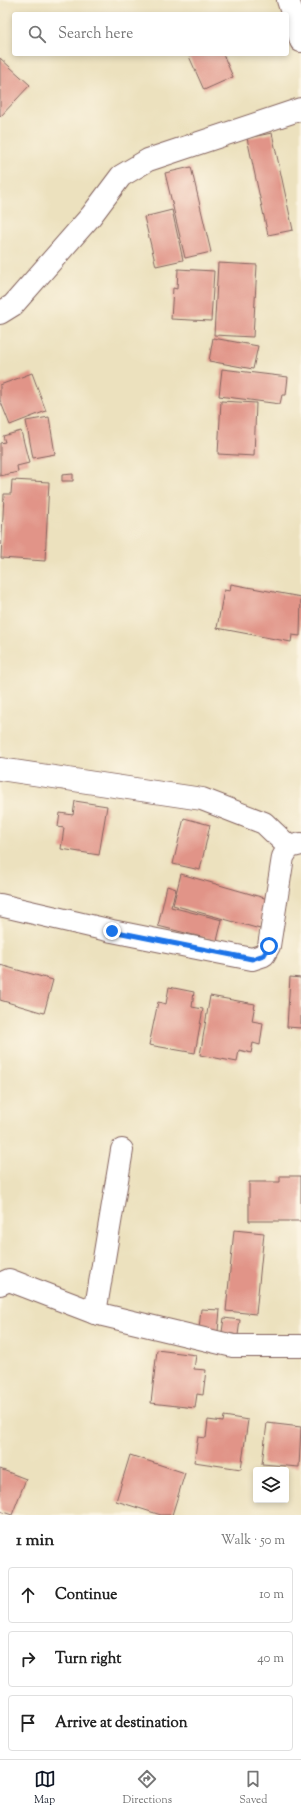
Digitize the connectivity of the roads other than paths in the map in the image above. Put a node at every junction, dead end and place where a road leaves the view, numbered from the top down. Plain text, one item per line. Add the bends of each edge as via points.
1 (288, 0) edge
2 (301, 41) edge
3 (301, 109) edge
4 (0, 312) edge
5 (0, 769) edge
6 (295, 846) edge
7 (0, 905) edge
8 (122, 1150) dead end
9 (0, 1284) edge
10 (95, 1313) junction
11 (301, 1346) edge

1 - 2 street
3 - 4 street via 148,160 121,176 91,216 13,305
5 - 6 street via 202,799 264,823
6 - 7 street via 283,857 269,946 264,955 252,959
8 - 10 street
9 - 10 street via 9,1280
10 - 11 street via 232,1346

